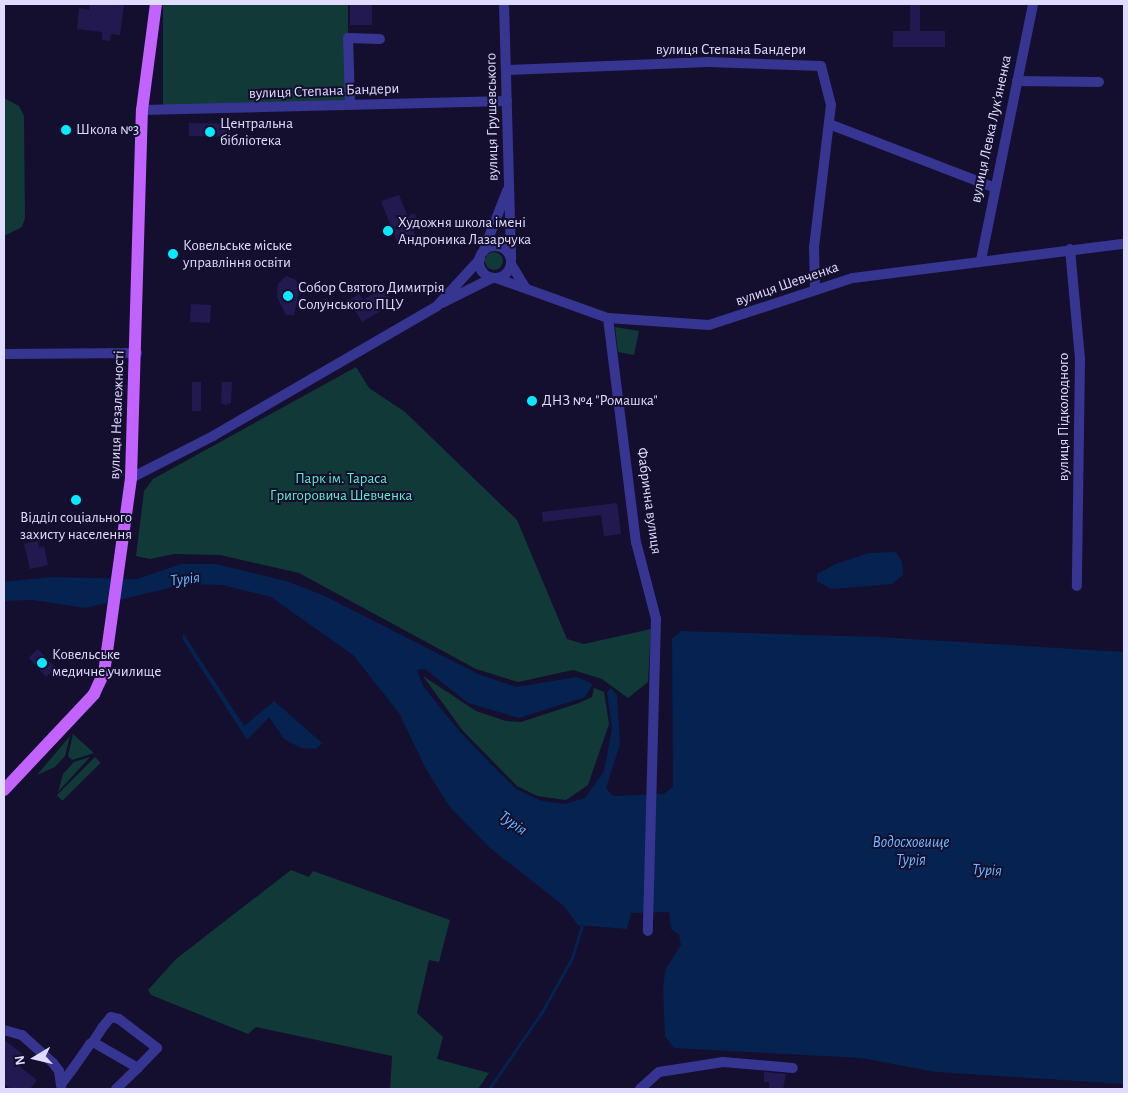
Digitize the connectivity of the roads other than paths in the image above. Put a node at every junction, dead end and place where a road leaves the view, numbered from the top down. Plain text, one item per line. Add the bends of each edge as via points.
1 (156, 4) edge
2 (504, 4) edge
3 (1032, 4) edge
4 (380, 39) dead end
5 (506, 70) junction
6 (1017, 81) junction
7 (1099, 82) dead end
8 (507, 101) junction
9 (350, 104) junction
10 (142, 110) junction
11 (829, 124) junction
12 (993, 187) junction
13 (508, 188) junction
14 (1124, 244) edge
15 (1070, 249) junction
16 (481, 256) junction
17 (981, 260) junction
18 (511, 262) junction
19 (494, 278) junction
20 (525, 287) junction
21 (815, 288) junction
22 (437, 306) junction
23 (608, 318) junction
24 (136, 353) junction
25 (4, 354) edge
26 (131, 478) junction
27 (1077, 586) dead end
28 (4, 790) edge
29 (648, 932) dead end
30 (4, 1030) edge
31 (92, 1042) junction
32 (138, 1068) junction
33 (793, 1068) dead end
34 (61, 1086) edge
35 (116, 1089) edge
36 (640, 1089) edge

1 - 10 main road, вулиця Незалежності
2 - 5 street, вулиця Грушевського
3 - 6 street, вулиця Левка Лукʼяненка
4 - 9 street via 348,38
5 - 8 street, вулиця Грушевського
5 - 11 street, вулиця Степана Бандери via 708,62 820,66 831,105
6 - 7 street
6 - 12 street, вулиця Левка Лукʼяненка
8 - 9 street, вулиця Степана Бандери
8 - 13 street, вулиця Грушевського
9 - 10 street, вулиця Степана Бандери
10 - 24 main road, вулиця Незалежності
11 - 12 street
11 - 21 street, вулиця Степана Бандери via 814,247
12 - 17 street, вулиця Левка Лукʼяненка
13 - 16 street, вулиця Грушевського
13 - 18 street
14 - 15 street, вулиця Шевченка
15 - 17 street, вулиця Шевченка
15 - 27 street, вулиця Підколодного via 1080,359
16 - 18 street via 495,246 505,250
16 - 19 street via 480,268
16 - 22 street
17 - 21 street, вулиця Шевченка via 853,278
18 - 19 street via 506,274
18 - 20 street
19 - 20 street, вулиця Шевченка
19 - 22 street
20 - 23 street, вулиця Шевченка via 568,306
21 - 23 street, вулиця Шевченка via 755,312 709,325
22 - 26 street via 213,436
23 - 29 street, Фабрична вулиця via 636,542 656,619
24 - 25 street
24 - 26 main road, вулиця Незалежності
26 - 28 main road, вулиця Незалежності via 107,657 94,694
30 - 34 street via 22,1035 53,1063
31 - 32 street
31 - 32 street via 111,1017 119,1018 157,1048
31 - 34 street
32 - 35 street
33 - 36 street via 723,1062 659,1072

